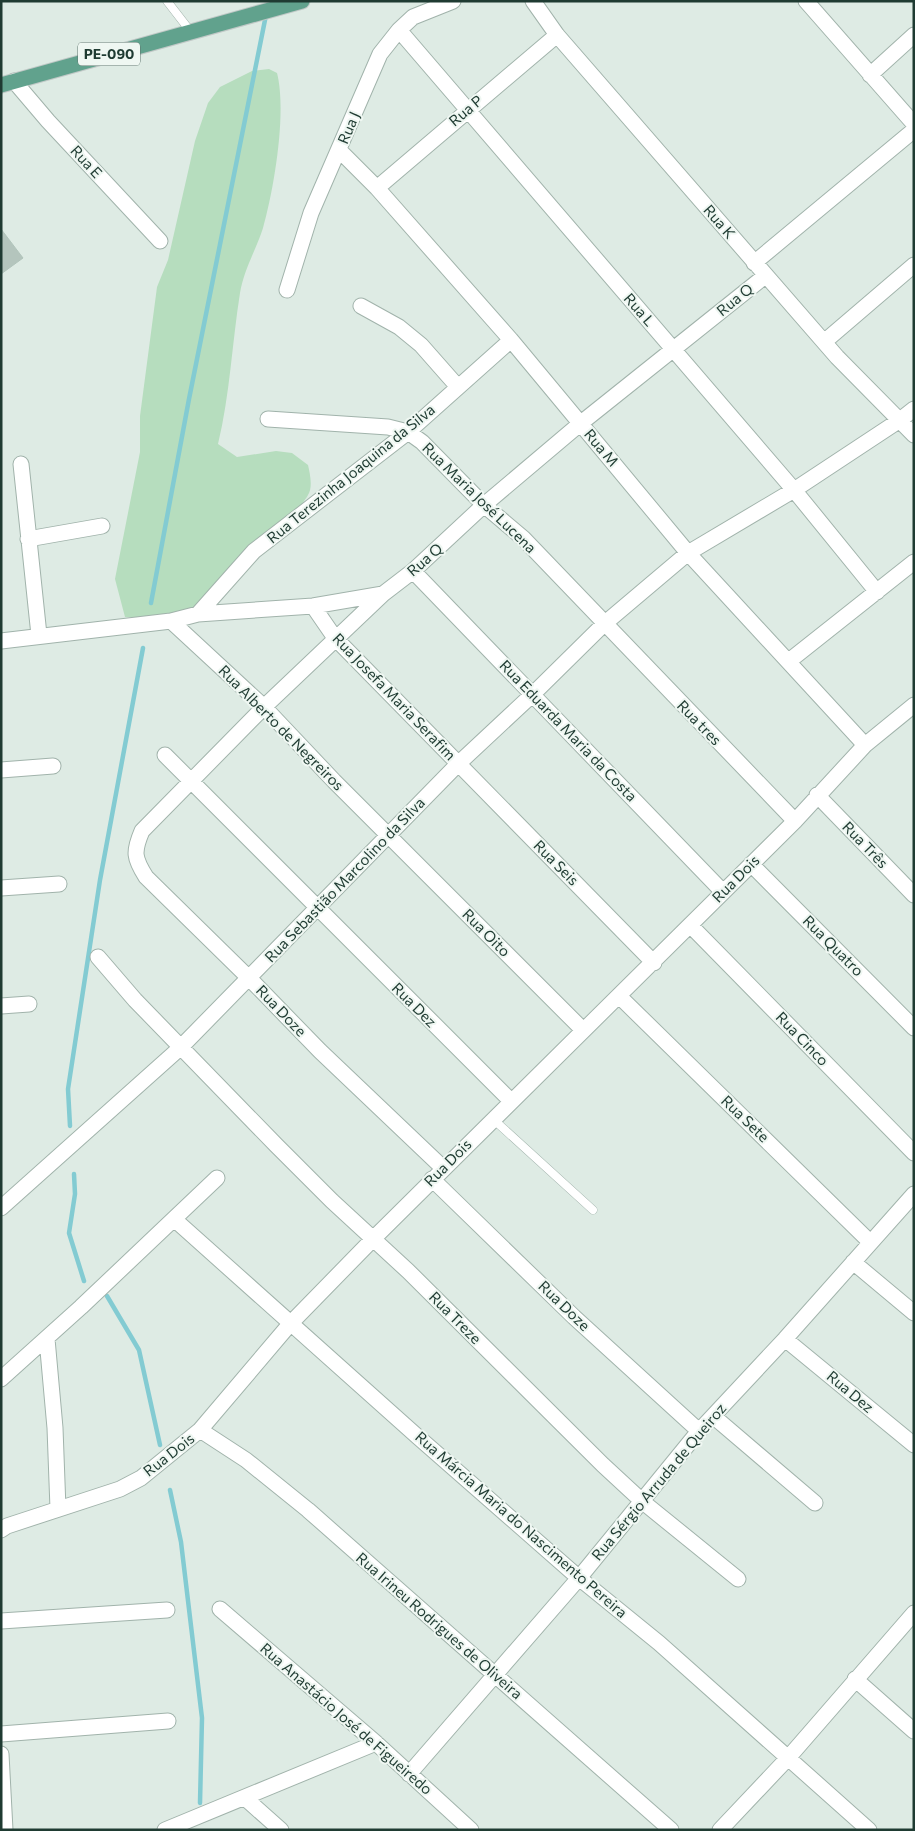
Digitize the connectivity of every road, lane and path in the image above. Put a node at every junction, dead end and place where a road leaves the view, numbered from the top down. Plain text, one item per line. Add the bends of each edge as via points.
1 (167, 1) edge
2 (302, 1) edge
3 (453, 1) edge
4 (533, 1) edge
5 (806, 1) edge
6 (398, 30) junction
7 (191, 32) junction
8 (557, 35) junction
9 (914, 35) edge
10 (870, 75) junction
11 (8, 83) edge
12 (467, 109) junction
13 (914, 124) edge
14 (914, 130) edge
15 (339, 150) junction
16 (377, 188) junction
17 (160, 241) dead end
18 (754, 263) junction
19 (914, 265) edge
20 (765, 276) junction
21 (287, 290) dead end
22 (361, 306) dead end
23 (511, 340) junction
24 (824, 342) junction
25 (673, 350) junction
26 (458, 387) junction
27 (914, 409) edge
28 (268, 419) dead end
29 (900, 420) junction
30 (581, 424) junction
31 (408, 432) junction
32 (914, 435) edge
33 (21, 464) dead end
34 (794, 490) junction
35 (484, 505) junction
36 (102, 526) dead end
37 (28, 539) junction
38 (688, 553) junction
39 (914, 562) edge
40 (413, 571) junction
41 (877, 592) junction
42 (383, 594) junction
43 (314, 606) junction
44 (198, 614) junction
45 (171, 621) junction
46 (604, 624) junction
47 (39, 635) junction
48 (335, 638) junction
49 (1, 641) edge
50 (789, 661) junction
51 (534, 694) junction
52 (264, 707) junction
53 (912, 711) edge
54 (865, 745) junction
55 (165, 755) dead end
56 (458, 764) junction
57 (53, 766) dead end
58 (1, 770) edge
59 (191, 781) junction
60 (817, 795) junction
61 (795, 821) junction
62 (389, 836) junction
63 (751, 864) junction
64 (146, 877) joint
65 (59, 884) dead end
66 (1, 888) edge
67 (722, 892) junction
68 (914, 895) edge
69 (316, 908) junction
70 (690, 925) junction
71 (98, 957) dead end
72 (654, 962) junction
73 (250, 978) junction
74 (619, 996) junction
75 (29, 1004) dead end
76 (1, 1006) edge
77 (914, 1028) edge
78 (583, 1030) junction
79 (180, 1048) junction
80 (511, 1101) junction
81 (493, 1119) junction
82 (914, 1153) edge
83 (443, 1168) junction
84 (216, 1178) dead end
85 (432, 1179) junction
86 (914, 1194) edge
87 (1, 1208) edge
88 (592, 1210) dead end
89 (174, 1220) junction
90 (373, 1239) junction
91 (870, 1242) junction
92 (853, 1262) junction
93 (914, 1314) edge
94 (290, 1324) junction
95 (47, 1338) junction
96 (786, 1339) junction
97 (1, 1379) edge
98 (713, 1416) junction
99 (200, 1430) junction
100 (699, 1431) junction
101 (914, 1445) edge
102 (643, 1502) junction
103 (815, 1503) dead end
104 (58, 1510) junction
105 (1, 1530) edge
106 (579, 1578) junction
107 (738, 1579) dead end
108 (220, 1609) dead end
109 (167, 1610) dead end
110 (914, 1613) edge
111 (1, 1622) edge
112 (493, 1674) junction
113 (855, 1679) junction
114 (168, 1721) dead end
115 (914, 1731) edge
116 (1, 1734) edge
117 (376, 1743) junction
118 (1, 1754) edge
119 (788, 1758) junction
120 (409, 1774) junction
121 (246, 1798) junction
122 (5, 1830) edge
123 (165, 1830) edge
124 (281, 1830) edge
125 (471, 1830) edge
126 (671, 1830) edge
127 (720, 1830) edge
128 (869, 1830) edge

1 - 7 lane
2 - 7 main road, PE-090 / PE-090
3 - 6 street, Rua J via 413,17
4 - 8 street, Rua K
5 - 10 street
6 - 12 street, Rua L
6 - 15 street, Rua J via 380,54
7 - 11 main road, PE-090 / PE-090
8 - 12 street, Rua P
8 - 18 street, Rua K
9 - 10 street
10 - 13 street
11 - 17 street, Rua E
12 - 16 street, Rua P
12 - 25 street, Rua L
14 - 18 street
15 - 16 street, Rua M
15 - 21 street, Rua J via 310,212
16 - 23 street, Rua M
18 - 20 street, Rua K
19 - 24 street
20 - 24 street, Rua K
20 - 25 street, Rua Q
22 - 26 street via 399,327 421,345
23 - 26 street, Rua Terezinha Joaquina da Silva
23 - 30 street, Rua M
24 - 29 street, Rua K
25 - 30 street, Rua Q
25 - 34 street, Rua L
26 - 31 street, Rua Terezinha Joaquina da Silva
27 - 29 street, Rua Sebastião Marcolino da Silva
28 - 31 street, Rua Maria José Lucena via 363,425
29 - 32 street, Rua K
29 - 34 street, Rua Sebastião Marcolino da Silva
30 - 35 street, Rua Q
30 - 38 street, Rua M
31 - 35 street, Rua Maria José Lucena
31 - 44 street, Rua Terezinha Joaquina da Silva via 254,551
33 - 37 street
34 - 38 street, Rua Sebastião Marcolino da Silva
34 - 41 street, Rua L
35 - 40 street, Rua Q
35 - 46 street, Rua Maria José Lucena via 523,538
36 - 37 street
37 - 47 street
38 - 46 street, Rua Sebastião Marcolino da Silva
38 - 50 street, Rua M
39 - 41 street
40 - 42 street, Rua Q
40 - 51 street, Rua Eduarda Maria da Costa
41 - 50 street
42 - 43 street
42 - 48 street, Rua Q
43 - 44 street
43 - 48 street, Rua Josefa Maria Serafim
44 - 45 street
45 - 47 street
45 - 52 street, Rua Alberto de Negreiros
46 - 51 street, Rua Sebastião Marcolino da Silva
46 - 61 street, Rua tres
47 - 49 street
48 - 52 street, Rua Q
48 - 56 street, Rua Josefa Maria Serafim
50 - 54 street, Rua M
51 - 56 street, Rua Sebastião Marcolino da Silva
51 - 67 street, Rua Eduarda Maria da Costa
52 - 59 street, Rua Q
52 - 62 street, Rua Alberto de Negreiros
53 - 54 street, Rua Dois
54 - 60 street, Rua Dois
55 - 59 street, Rua Dez
56 - 62 street, Rua Sebastião Marcolino da Silva
56 - 72 street, Rua Seis
57 - 58 street
59 - 64 street, Rua Q via 142,831 135,847 136,862
59 - 69 street, Rua Dez
60 - 61 street, Rua Dois
60 - 68 street, Rua Três
61 - 63 street, Rua Dois
62 - 69 street, Rua Sebastião Marcolino da Silva
62 - 78 street, Rua Oito
63 - 67 street, Rua Dois
63 - 77 street, Rua Quatro
64 - 73 street, Rua Doze
65 - 66 street
67 - 70 street, Rua Dois
69 - 73 street, Rua Sebastião Marcolino da Silva
69 - 80 street, Rua Dez
70 - 72 street, Rua Dois
70 - 82 street, Rua Cinco
71 - 79 street, Rua Treze
72 - 74 street, Rua Dois
73 - 79 street, Rua Sebastião Marcolino da Silva
73 - 83 street, Rua Doze via 320,1051
74 - 78 street, Rua Dois
74 - 91 street, Rua Sete
75 - 76 street
78 - 80 street, Rua Dois
79 - 87 street, Rua Sebastião Marcolino da Silva
79 - 90 street, Rua Treze
80 - 81 street, Rua Dois
81 - 83 street, Rua Dois
81 - 88 lane
83 - 85 street, Rua Dois
84 - 89 street
85 - 90 street, Rua Dois
85 - 100 street, Rua Doze via 574,1317
86 - 91 street, Rua Sérgio Arruda de Queiroz
89 - 94 street, Rua Márcia Maria do Nascimento Pereira
89 - 95 street
90 - 94 street, Rua Dois
90 - 102 street, Rua Treze
91 - 92 street, Rua Sérgio Arruda de Queiroz
92 - 93 street
92 - 96 street, Rua Sérgio Arruda de Queiroz
94 - 99 street, Rua Dois
94 - 106 street, Rua Márcia Maria do Nascimento Pereira
95 - 97 street
95 - 104 street via 56,1428
96 - 98 street, Rua Sérgio Arruda de Queiroz
96 - 101 street, Rua Dez
98 - 100 street, Rua Sérgio Arruda de Queiroz
98 - 103 street
99 - 104 street, Rua Dois via 141,1478 120,1489
99 - 112 street, Rua Irineu Rodrigues de Oliveira via 246,1460 308,1510
100 - 102 street, Rua Sérgio Arruda de Queiroz
102 - 106 street, Rua Sérgio Arruda de Queiroz
102 - 107 street, Rua Treze
104 - 105 street, Rua Dois
106 - 112 street, Rua Sérgio Arruda de Queiroz
106 - 119 street, Rua Márcia Maria do Nascimento Pereira
108 - 117 street, Rua Anastácio José de Figueiredo
109 - 111 street
110 - 113 street
112 - 120 street, Rua Sérgio Arruda de Queiroz
112 - 126 street, Rua Irineu Rodrigues de Oliveira
113 - 115 street
113 - 119 street
114 - 116 street
117 - 120 street, Rua Anastácio José de Figueiredo
117 - 121 street
118 - 122 street
119 - 127 street
119 - 128 street, Rua Márcia Maria do Nascimento Pereira
120 - 125 street, Rua Anastácio José de Figueiredo
121 - 123 street
121 - 124 street

